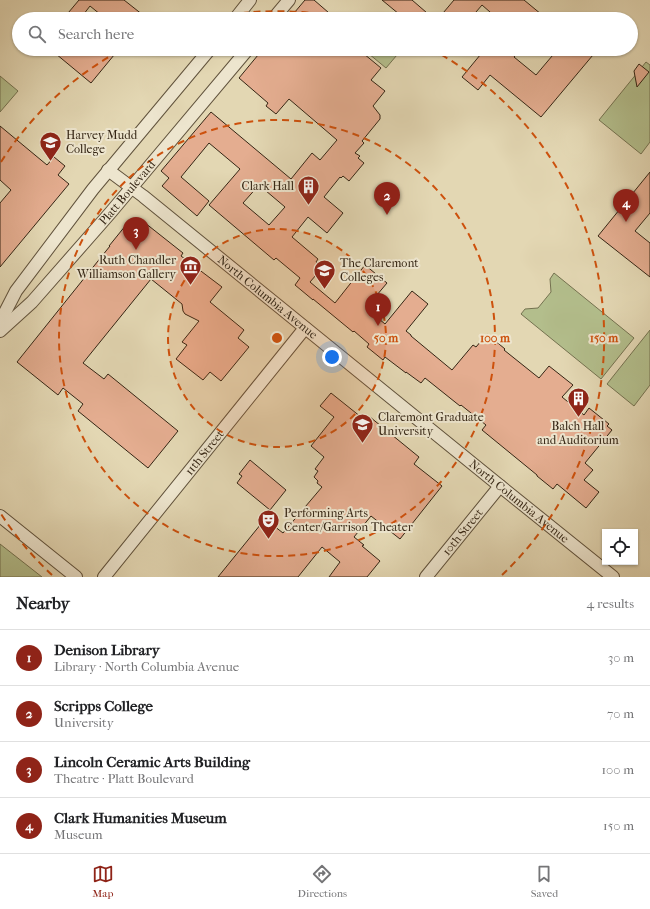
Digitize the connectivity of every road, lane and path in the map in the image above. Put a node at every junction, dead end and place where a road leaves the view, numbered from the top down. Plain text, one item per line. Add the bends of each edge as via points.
1 (250, 0) edge
2 (289, 0) edge
3 (241, 12) edge
4 (279, 12) edge
5 (204, 56) edge
6 (242, 56) edge
7 (108, 170) junction
8 (132, 188) junction
9 (0, 322) edge
10 (305, 328) junction
11 (0, 331) edge
12 (500, 486) junction
13 (0, 516) edge
14 (76, 577) edge
15 (104, 577) edge
16 (426, 577) edge
17 (613, 577) edge

1 - 3 street
2 - 4 street
5 - 7 street
6 - 8 street, Platt Boulevard
7 - 8 street, North Columbia Avenue
7 - 9 street via 16,290
8 - 10 street, North Columbia Avenue
8 - 11 street, Platt Boulevard via 32,302
10 - 12 street, North Columbia Avenue
10 - 15 street, 11th Street
12 - 16 street, 10th Street
12 - 17 street, North Columbia Avenue
13 - 14 street

